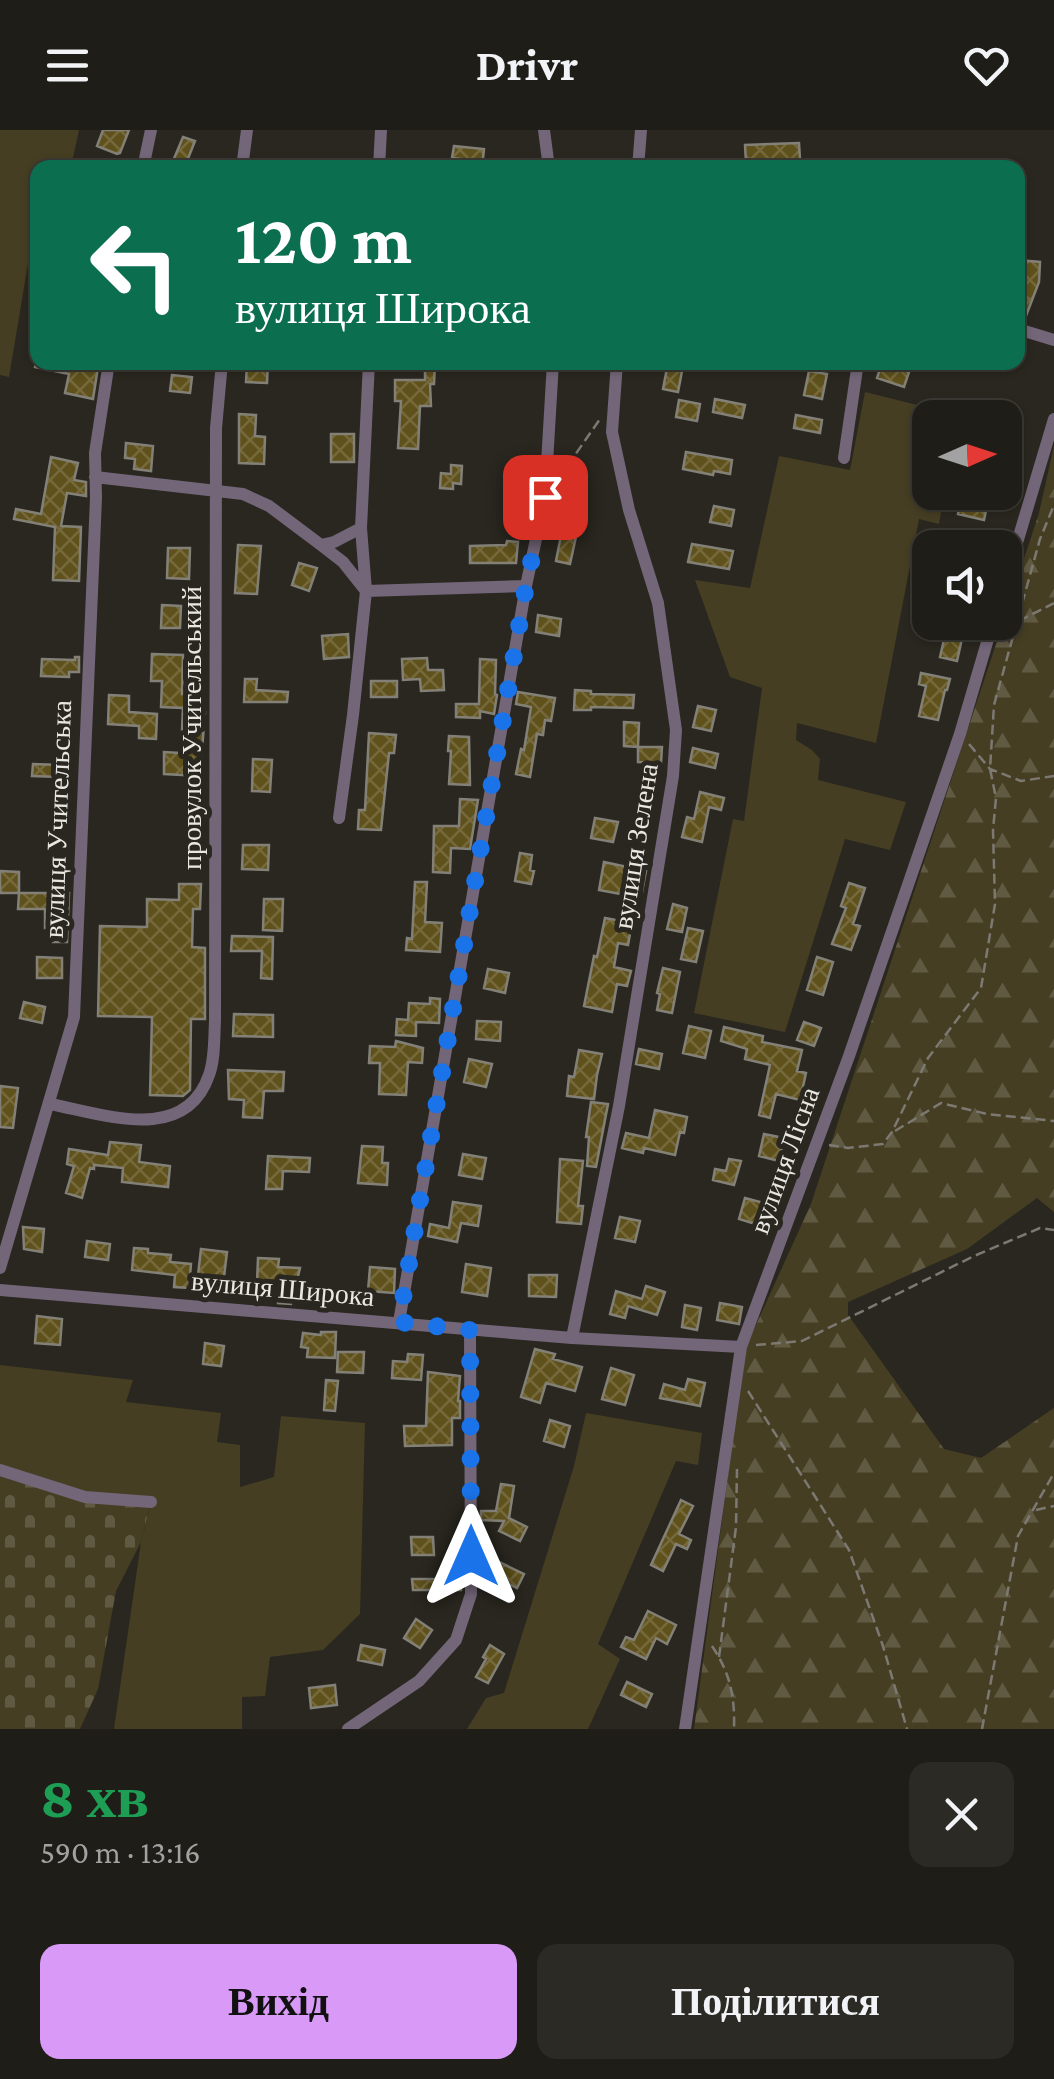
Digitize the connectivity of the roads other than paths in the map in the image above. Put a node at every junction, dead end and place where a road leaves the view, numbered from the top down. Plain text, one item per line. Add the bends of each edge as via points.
1 (151, 130) edge
2 (247, 130) edge
3 (382, 130) edge
4 (544, 130) edge
5 (641, 130) edge
6 (145, 160) edge
7 (243, 160) edge
8 (380, 160) edge
9 (547, 160) edge
10 (639, 160) edge
11 (1025, 331) edge
12 (1054, 340) edge
13 (108, 370) edge
14 (221, 370) edge
15 (369, 370) edge
16 (553, 370) edge
17 (616, 370) edge
18 (857, 370) edge
19 (1054, 419) edge
20 (844, 458) dead end
21 (95, 477) junction
22 (216, 490) junction
23 (361, 528) junction
24 (1021, 530) edge
25 (321, 545) junction
26 (526, 586) junction
27 (366, 591) junction
28 (988, 640) edge
29 (339, 818) dead end
30 (50, 1104) junction
31 (0, 1268) edge
32 (0, 1290) edge
33 (399, 1322) junction
34 (470, 1330) junction
35 (572, 1338) junction
36 (741, 1347) junction
37 (0, 1470) edge
38 (151, 1502) dead end
39 (348, 1729) edge
40 (685, 1729) edge

1 - 6 street
2 - 7 street
3 - 8 street
4 - 9 street
5 - 10 street
11 - 12 street
13 - 21 street, вулиця Учительська
14 - 22 street, провулок Учительський
15 - 23 street
16 - 26 street via 545,497
17 - 35 street, вулиця Зелена via 612,432 658,603 676,730 619,1106
18 - 20 street
19 - 24 street
21 - 22 street
21 - 30 street, вулиця Учительська via 74,1016
22 - 25 street via 268,506
22 - 30 street, провулок Учительський via 210,1072 191,1104 159,1119
23 - 25 street
23 - 27 street
25 - 27 street
26 - 27 street
26 - 33 street
27 - 29 street
28 - 36 street, вулиця Лісна via 818,1143
30 - 31 street, вулиця Учительська
32 - 33 street, вулиця Широка
33 - 34 street, вулиця Широка
34 - 35 street, вулиця Широка
34 - 39 street via 471,1594 456,1640 419,1681
35 - 36 street, вулиця Широка
36 - 40 street, вулиця Лісна
37 - 38 street via 85,1497

